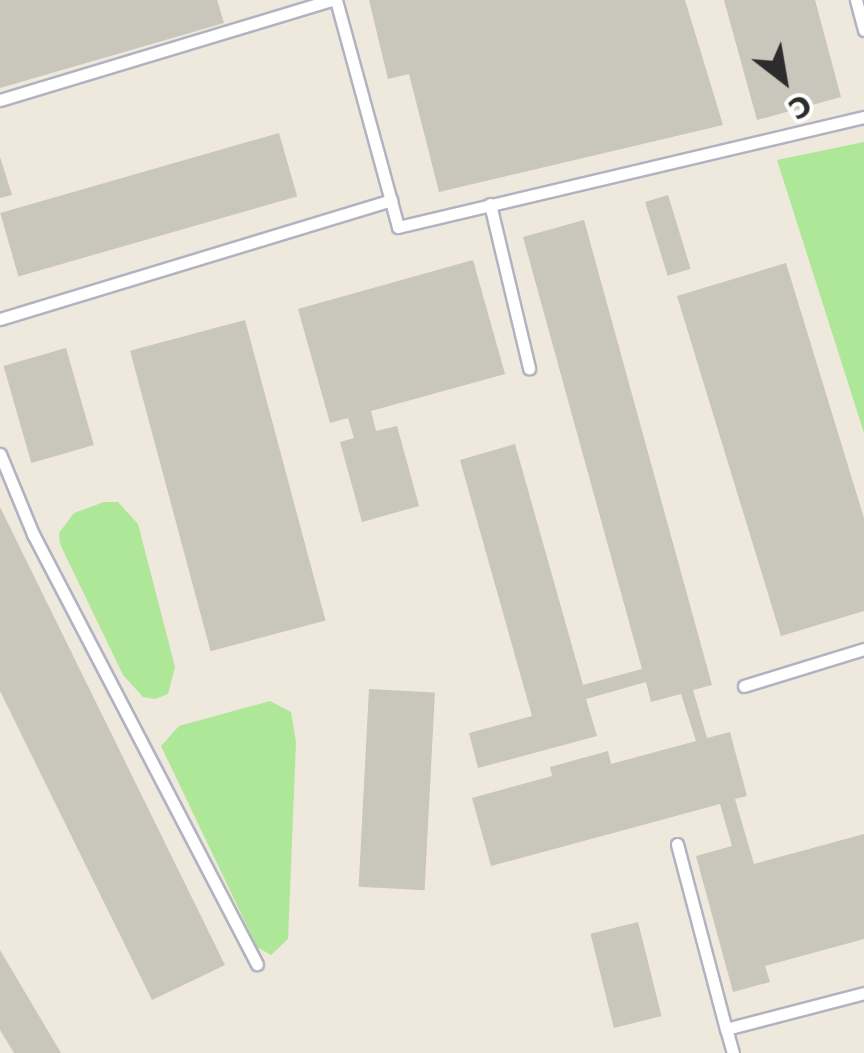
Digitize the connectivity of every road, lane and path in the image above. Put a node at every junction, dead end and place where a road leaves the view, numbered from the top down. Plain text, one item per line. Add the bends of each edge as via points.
1 (334, 0) edge
2 (856, 0) edge
3 (864, 30) edge
4 (0, 100) edge
5 (864, 116) edge
6 (391, 200) junction
7 (490, 204) junction
8 (0, 319) edge
9 (529, 368) dead end
10 (0, 454) edge
11 (864, 649) edge
12 (744, 686) dead end
13 (677, 844) dead end
14 (258, 964) dead end
15 (864, 993) edge
16 (726, 1029) junction
17 (733, 1053) edge

1 - 4 lane
1 - 6 lane
2 - 3 lane
5 - 7 lane
6 - 7 lane via 398,227
6 - 8 lane
7 - 9 lane
10 - 14 lane via 33,534
11 - 12 lane
13 - 16 lane
15 - 16 lane
16 - 17 lane

